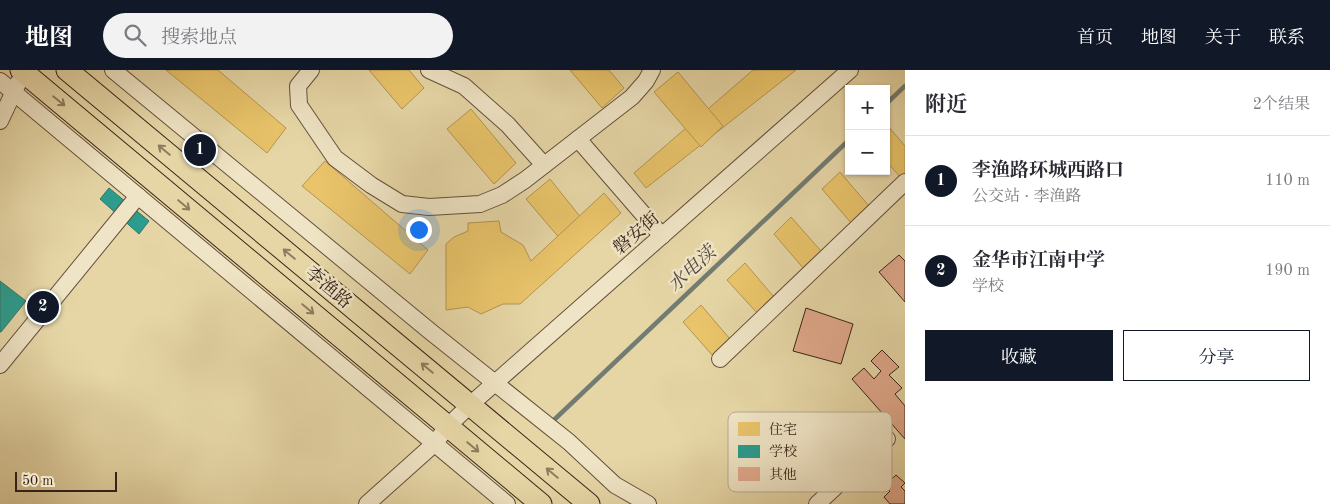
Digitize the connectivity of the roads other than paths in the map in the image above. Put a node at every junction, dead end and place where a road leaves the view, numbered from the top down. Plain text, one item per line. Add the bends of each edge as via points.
1 (113, 70) edge
2 (311, 70) edge
3 (429, 70) edge
4 (850, 70) edge
5 (22, 71) edge
6 (73, 71) edge
7 (647, 71) edge
8 (0, 81) edge
9 (14, 92) junction
10 (0, 121) edge
11 (578, 139) junction
12 (544, 165) junction
13 (905, 182) edge
14 (138, 196) junction
15 (662, 236) junction
16 (720, 359) dead end
17 (0, 365) edge
18 (495, 383) junction
19 (471, 404) junction
20 (448, 426) junction
21 (434, 444) junction
22 (830, 492) edge
23 (368, 504) edge
24 (507, 504) edge
25 (541, 504) edge
26 (589, 504) edge
27 (648, 504) edge
28 (817, 504) edge

1 - 18 street
2 - 12 street via 298,86 299,105 304,113 335,158 402,204 429,207 480,204 502,195
3 - 12 street via 464,86 508,125
4 - 15 street, 磐安街
5 - 9 street
5 -> 20 main road, 李渔路
19 -> 6 main road, 李渔路
7 - 11 street via 646,81 632,97
8 - 9 street
9 - 10 street
9 - 14 street
11 - 12 street
11 - 15 street
13 - 16 street
14 - 17 street
14 - 21 street
15 - 18 street, 磐安街
18 - 19 street, 磐安街
18 - 27 street via 569,442 614,484
19 - 20 street, 磐安街
26 -> 19 main road, 李渔路
20 - 21 street, 磐安街
20 -> 25 main road, 李渔路
21 - 23 street, 磐安街
21 - 24 street
22 - 28 street

